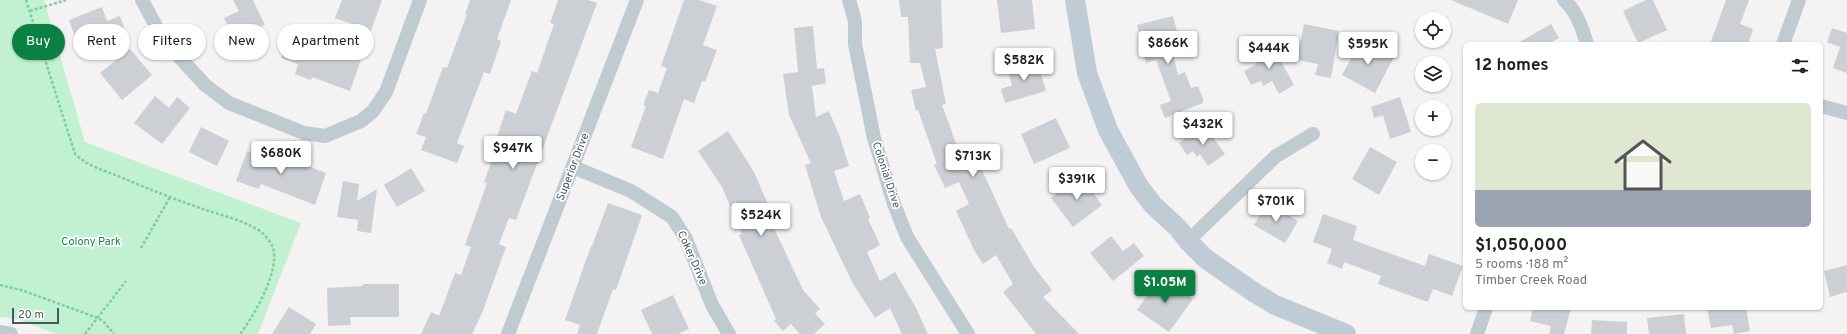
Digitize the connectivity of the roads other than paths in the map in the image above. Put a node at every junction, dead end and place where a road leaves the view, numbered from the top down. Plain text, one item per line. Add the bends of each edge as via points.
1 (142, 0) edge
2 (420, 0) edge
3 (637, 0) edge
4 (849, 0) edge
5 (1075, 0) edge
6 (1564, 0) edge
7 (1799, 0) edge
8 (1586, 42) edge
9 (1784, 42) edge
10 (1823, 107) edge
11 (1847, 113) edge
12 (1313, 134) dead end
13 (573, 167) junction
14 (1188, 241) junction
15 (1485, 310) edge
16 (0, 332) edge
17 (11, 334) edge
18 (508, 334) edge
19 (729, 334) edge
20 (968, 334) edge
21 (1346, 334) edge
22 (1477, 334) edge

1 - 2 street via 163,39 204,85 229,103 304,133 325,136 361,121 373,111 386,92
3 - 13 street, Superior Drive
4 - 20 street, Colonial Drive via 855,21 855,44 874,138 894,204 907,237
5 - 14 street via 1087,73 1108,130 1138,185 1153,205
6 - 8 street via 1569,4
7 - 9 street
10 - 11 street
12 - 14 street via 1276,156
13 - 18 street, Superior Drive
13 - 19 street, Coker Drive via 631,191 672,217 686,239 712,305
14 - 21 street via 1206,259 1275,306
15 - 22 street
16 - 17 street

